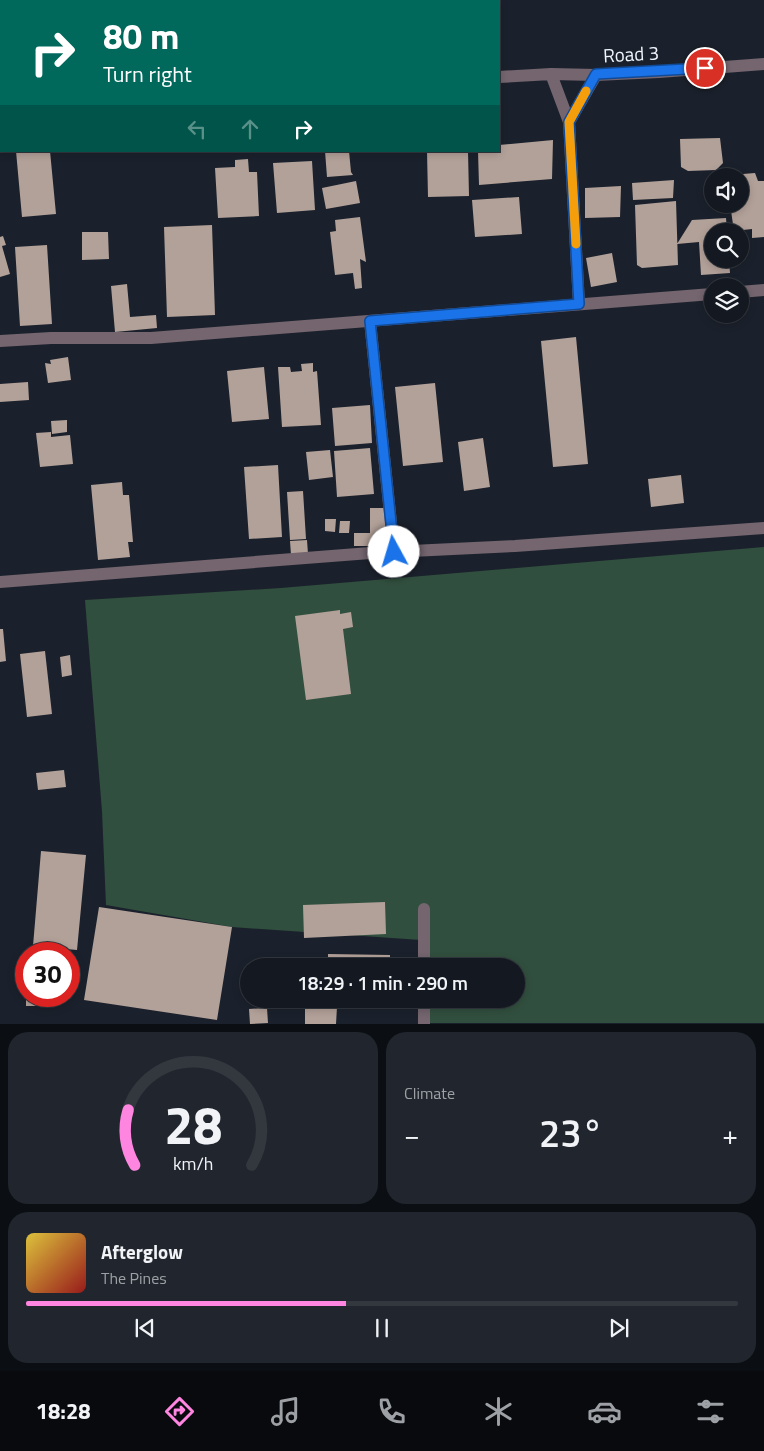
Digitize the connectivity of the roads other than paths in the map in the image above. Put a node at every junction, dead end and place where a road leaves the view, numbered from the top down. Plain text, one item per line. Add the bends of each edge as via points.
1 (764, 64) edge
2 (551, 74) junction
3 (596, 74) junction
4 (500, 77) edge
5 (569, 122) junction
6 (764, 290) edge
7 (749, 291) edge
8 (704, 295) edge
9 (579, 304) junction
10 (370, 321) junction
11 (0, 341) edge
12 (764, 528) edge
13 (394, 552) junction
14 (0, 582) edge
15 (424, 909) dead end
16 (424, 958) edge
17 (424, 1008) edge
18 (424, 1024) edge

1 - 3 street, Road 3
2 - 3 street, Road 3
2 - 4 street, Road 3
2 - 5 street
3 - 5 street
5 - 9 street
6 - 7 street
8 - 9 street
9 - 10 street
10 - 11 street via 152,338
10 - 13 street
12 - 13 street
13 - 14 street
15 - 16 street
17 - 18 street

